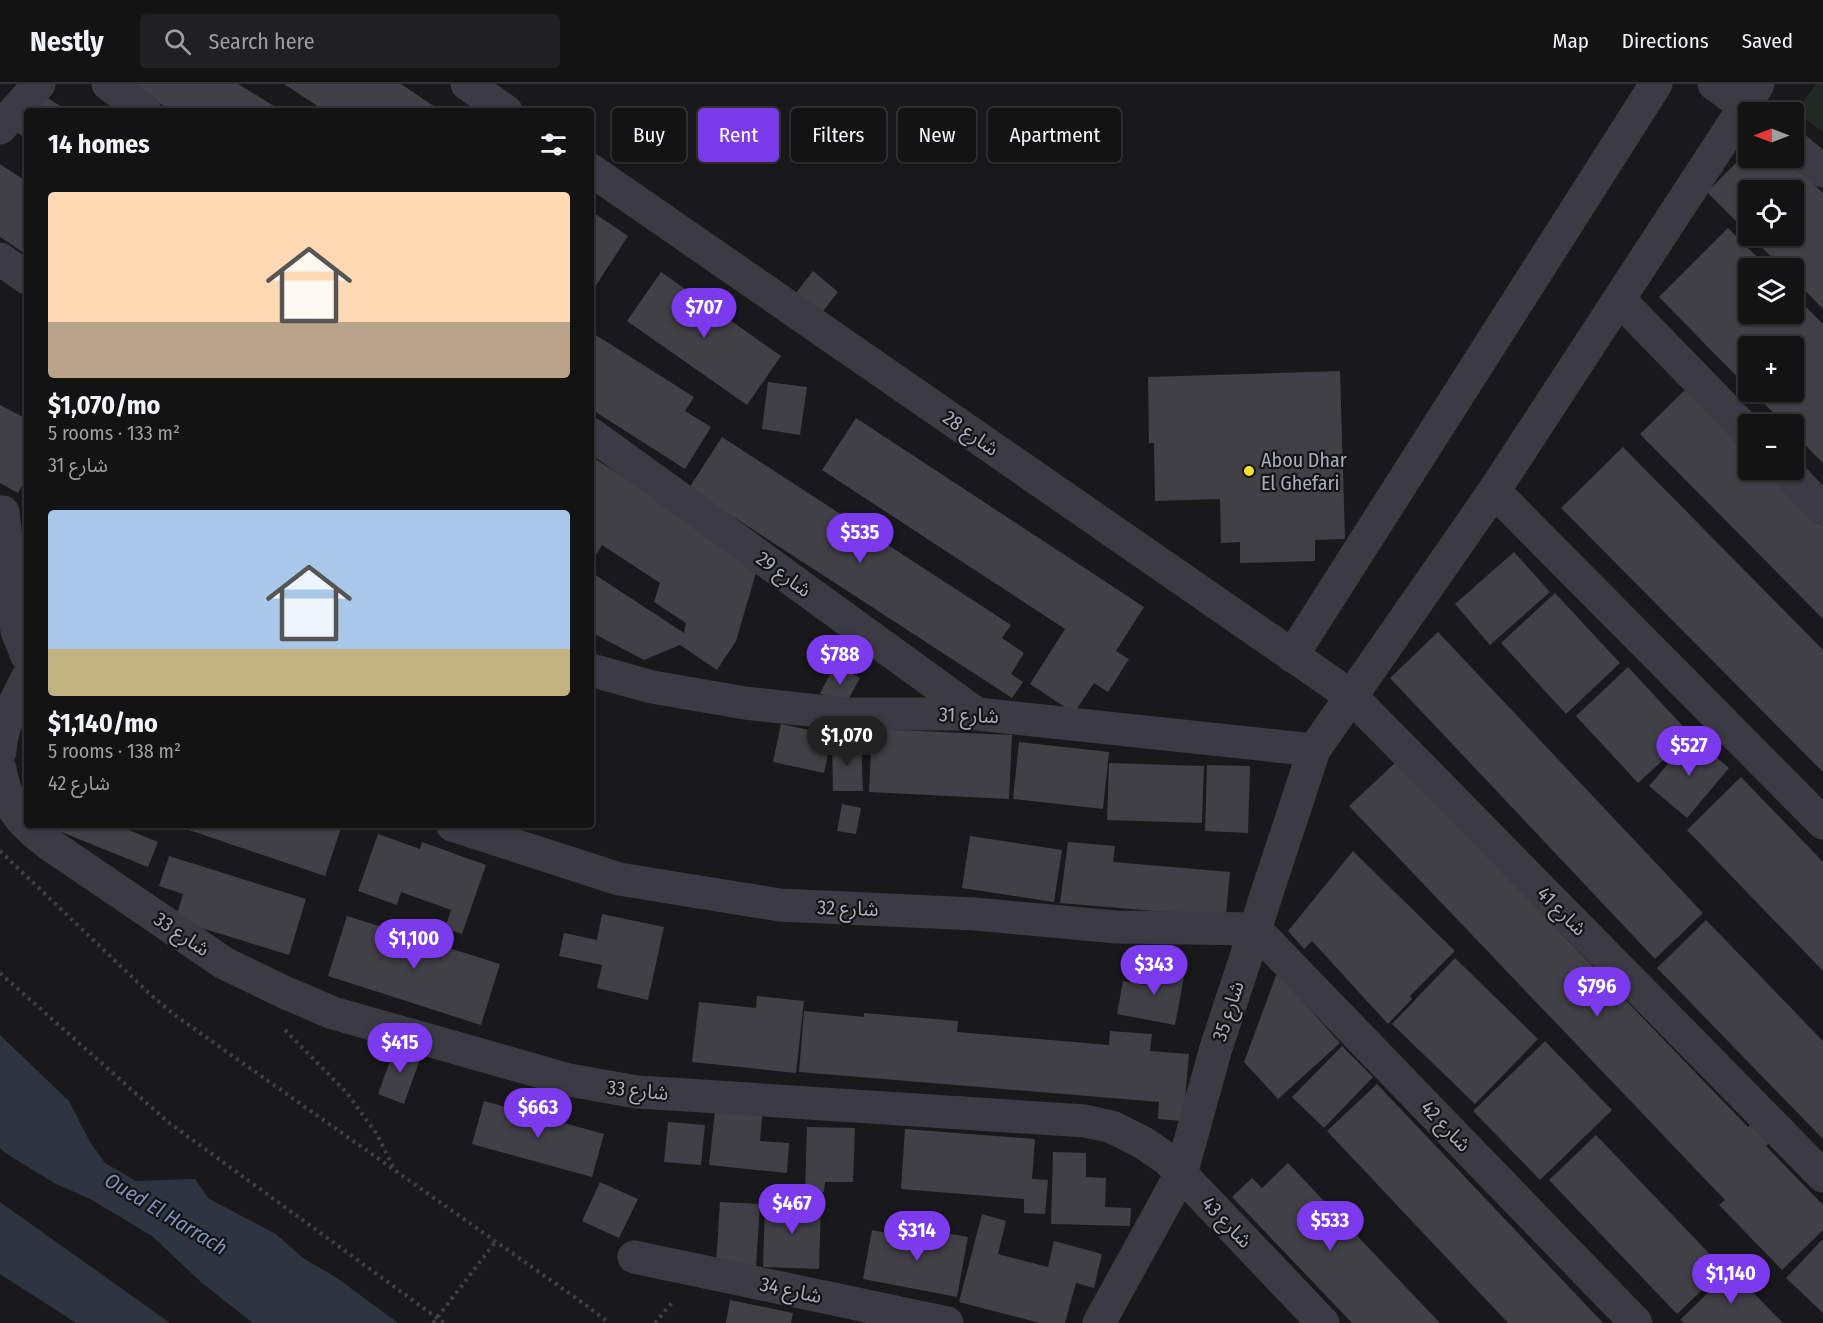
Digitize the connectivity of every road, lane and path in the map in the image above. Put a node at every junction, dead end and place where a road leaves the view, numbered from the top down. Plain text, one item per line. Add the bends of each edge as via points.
1 (39, 84) edge
2 (108, 84) edge
3 (467, 84) edge
4 (1656, 84) edge
5 (1714, 84) edge
6 (1752, 101) edge
7 (142, 108) edge
8 (502, 108) edge
9 (0, 128) edge
10 (1804, 155) edge
11 (1823, 171) edge
12 (594, 172) edge
13 (0, 258) edge
14 (24, 276) edge
15 (1619, 299) junction
16 (1738, 422) edge
17 (594, 436) edge
18 (1795, 480) edge
19 (1494, 491) junction
20 (1823, 509) edge
21 (10, 512) edge
22 (24, 649) edge
23 (1292, 656) junction
24 (594, 671) edge
25 (24, 684) edge
26 (1351, 696) junction
27 (977, 714) junction
28 (1314, 750) junction
29 (0, 751) edge
30 (0, 769) edge
31 (24, 823) edge
32 (1823, 823) edge
33 (28, 828) edge
34 (461, 828) edge
35 (0, 851) edge
36 (1255, 929) junction
37 (0, 973) edge
38 (280, 1026) dead end
39 (395, 1170) junction
40 (1181, 1174) junction
41 (1823, 1176) edge
42 (496, 1241) junction
43 (634, 1257) dead end
44 (434, 1323) edge
45 (444, 1323) edge
46 (609, 1323) edge
47 (947, 1323) edge
48 (1099, 1323) edge
49 (1323, 1323) edge
50 (1636, 1323) edge

1 - 9 street
2 - 7 street
3 - 8 street
4 - 23 street
5 - 6 street
6 - 15 street, شارع 35
10 - 11 street
12 - 23 street, شارع 28
13 - 14 street
15 - 16 street
15 - 19 street, شارع 35
17 - 27 street, شارع 29
18 - 20 street
19 - 26 street, شارع 35
19 - 32 street
21 - 22 street via 17,632
23 - 26 street, شارع 28
24 - 27 street, شارع 31 via 652,687 846,714
25 - 29 street via 8,718
26 - 28 street, شارع 35
26 - 41 street, شارع 41
27 - 28 street, شارع 31
28 - 36 street, شارع 35
30 - 31 street, شارع 33 via 4,789
33 - 40 street, شارع 33 via 224,963 333,1013 535,1072 603,1087 1085,1121 1112,1127 1142,1142
34 - 36 street, شارع 32 via 619,879 780,905 975,914 1116,927
35 - 39 path via 176,1016
36 - 40 street, شارع 35
36 - 50 street, شارع 42
37 - 45 path via 168,1122
38 - 39 path via 346,1092 376,1133
39 - 42 path
40 - 48 street, شارع 35
40 - 49 street, شارع 43
42 - 44 path, bridge
42 - 46 path
43 - 47 street, شارع 34

